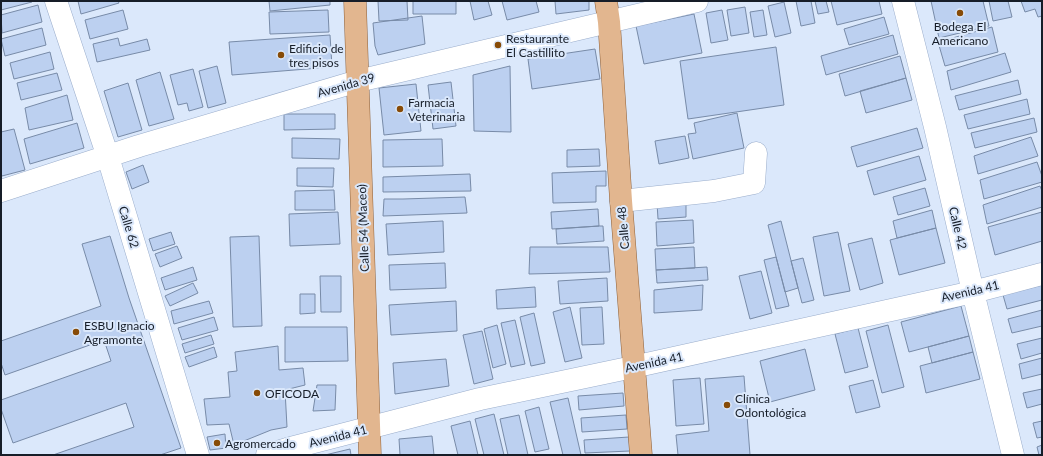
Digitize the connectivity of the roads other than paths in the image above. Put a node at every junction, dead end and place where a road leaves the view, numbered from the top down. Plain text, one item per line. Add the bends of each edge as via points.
1 (56, 1) edge
2 (355, 1) edge
3 (697, 1) edge
4 (902, 1) edge
5 (607, 11) edge
6 (358, 80) junction
7 (756, 153) dead end
8 (108, 157) junction
9 (1, 191) edge
10 (621, 201) junction
11 (1042, 274) edge
12 (972, 292) junction
13 (633, 367) junction
14 (369, 428) junction
15 (198, 455) edge
16 (267, 455) edge
17 (370, 455) edge
18 (640, 455) edge
19 (1013, 455) edge

1 - 8 street, Calle 62
2 - 6 main road, Calle 54 (Maceo)
3 - 5 street, Avenida 39
4 - 12 street, Calle 42 via 935,127
5 - 6 street, Avenida 39
5 - 10 main road, Calle 48
6 - 8 street, Avenida 39
6 - 14 main road, Calle 54 (Maceo)
7 - 10 street via 754,183 714,191
8 - 9 street, Avenida 39
8 - 15 street, Calle 62
10 - 13 main road, Calle 48
11 - 12 street, Avenida 41
12 - 13 street, Avenida 41
12 - 19 street, Calle 42
13 - 14 street, Avenida 41 via 480,399
13 - 18 main road, Calle 48
14 - 16 street, Avenida 41
14 - 17 main road, Calle 54 (Maceo)

